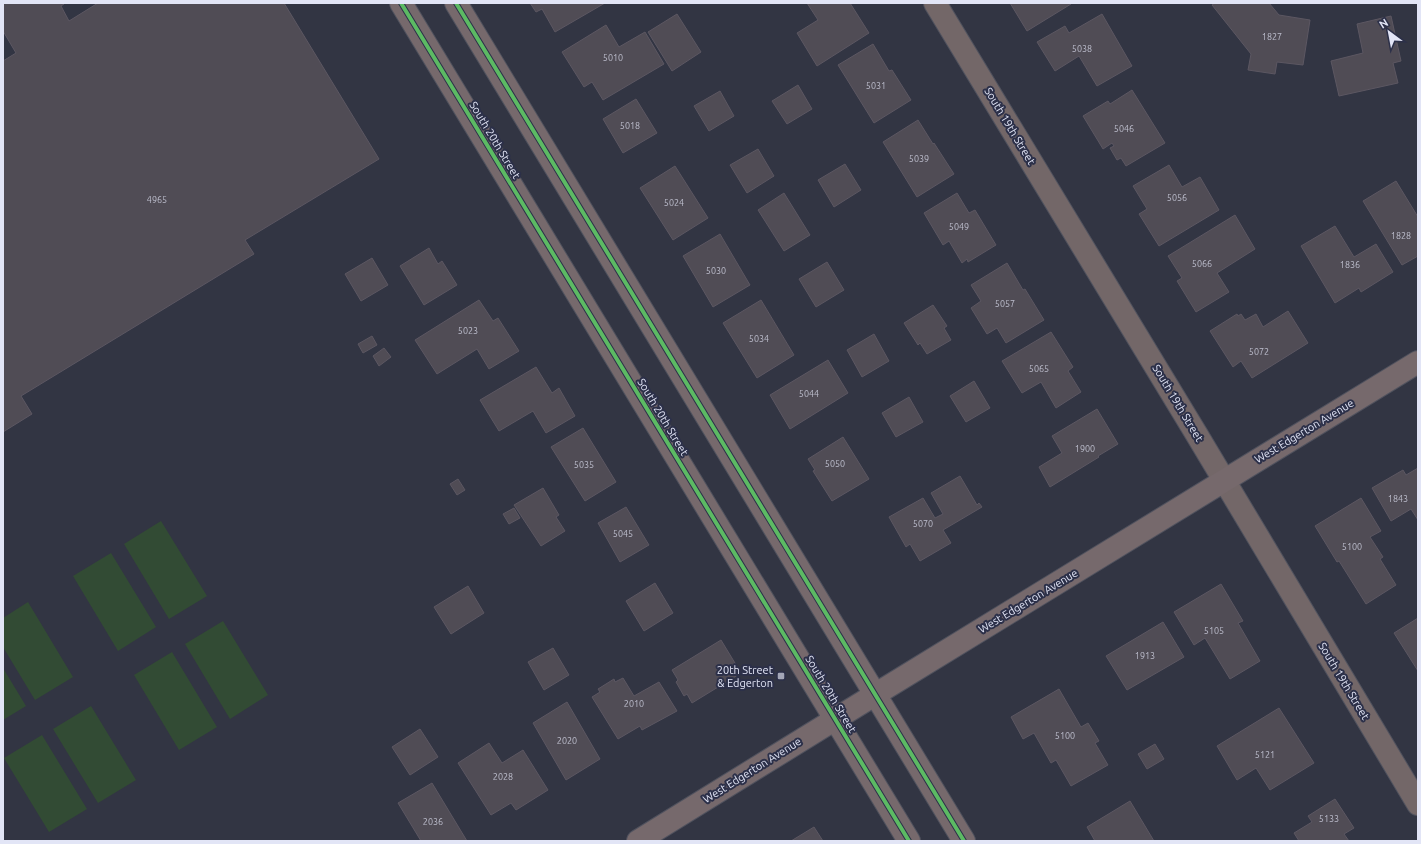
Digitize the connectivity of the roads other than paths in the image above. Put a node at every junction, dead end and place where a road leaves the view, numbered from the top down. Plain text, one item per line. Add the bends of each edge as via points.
1 (401, 3) edge
2 (456, 3) edge
3 (935, 3) edge
4 (1418, 362) edge
5 (1224, 480) junction
6 (876, 694) junction
7 (835, 719) junction
8 (1418, 804) edge
9 (638, 841) edge
10 (909, 841) edge
11 (964, 841) edge

1 - 7 street, South 20th Street
2 - 6 street
3 - 5 street, South 19th Street
4 - 5 street, West Edgerton Avenue
5 - 6 street, West Edgerton Avenue
5 - 8 street, South 19th Street
6 - 7 street, West Edgerton Avenue
6 - 11 street
7 - 9 street, West Edgerton Avenue
7 - 10 street, South 20th Street

